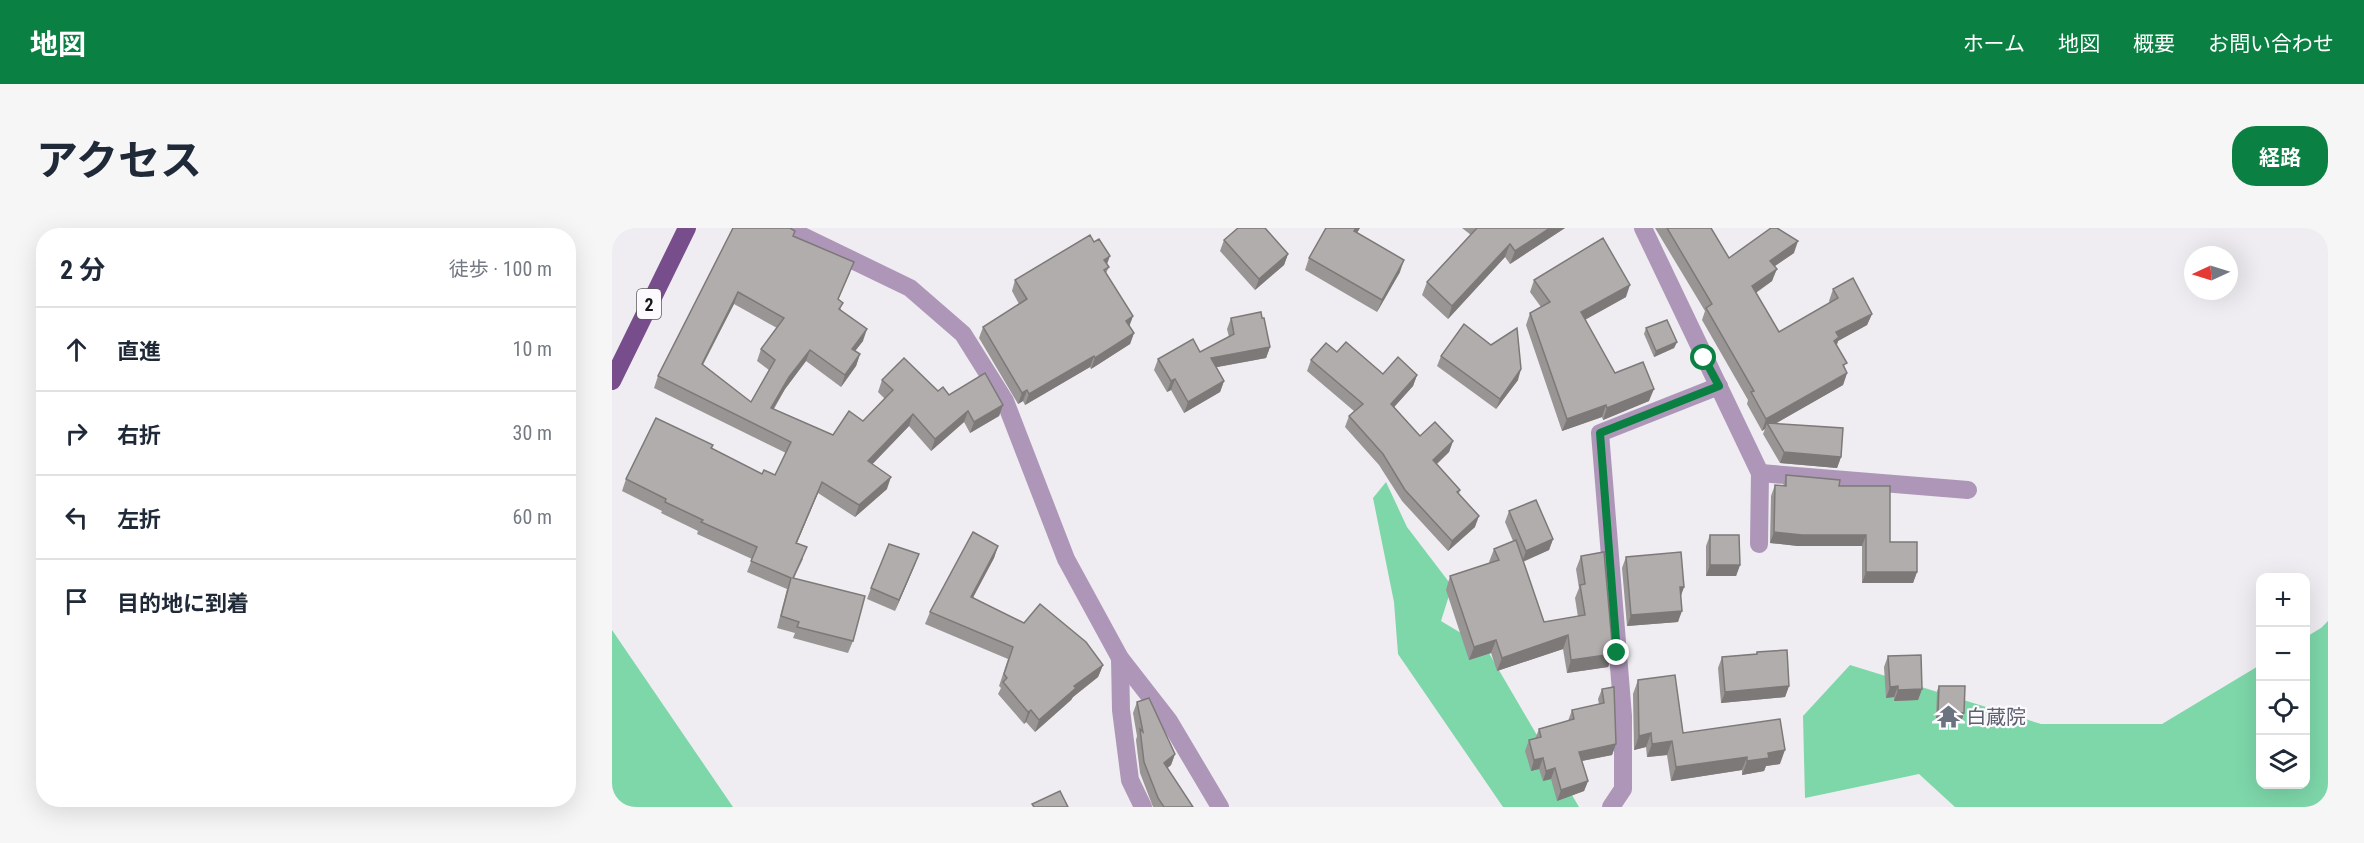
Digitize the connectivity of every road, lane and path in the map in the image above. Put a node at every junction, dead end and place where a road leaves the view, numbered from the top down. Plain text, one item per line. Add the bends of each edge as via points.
1 (687, 228) edge
2 (786, 228) edge
3 (1642, 228) edge
4 (612, 381) edge
5 (1719, 386) junction
6 (1760, 473) junction
7 (1968, 490) dead end
8 (1759, 544) dead end
9 (1120, 658) junction
10 (1143, 807) edge
11 (1220, 807) edge
12 (1611, 807) edge

1 - 4 main road, 2
2 - 9 street via 910,288 963,334 1005,401 1066,559
3 - 5 street
5 - 6 street
5 - 12 street via 1600,433 1623,716 1623,789
6 - 7 street
6 - 8 street
9 - 10 street via 1121,710 1130,780
9 - 11 street via 1169,721

